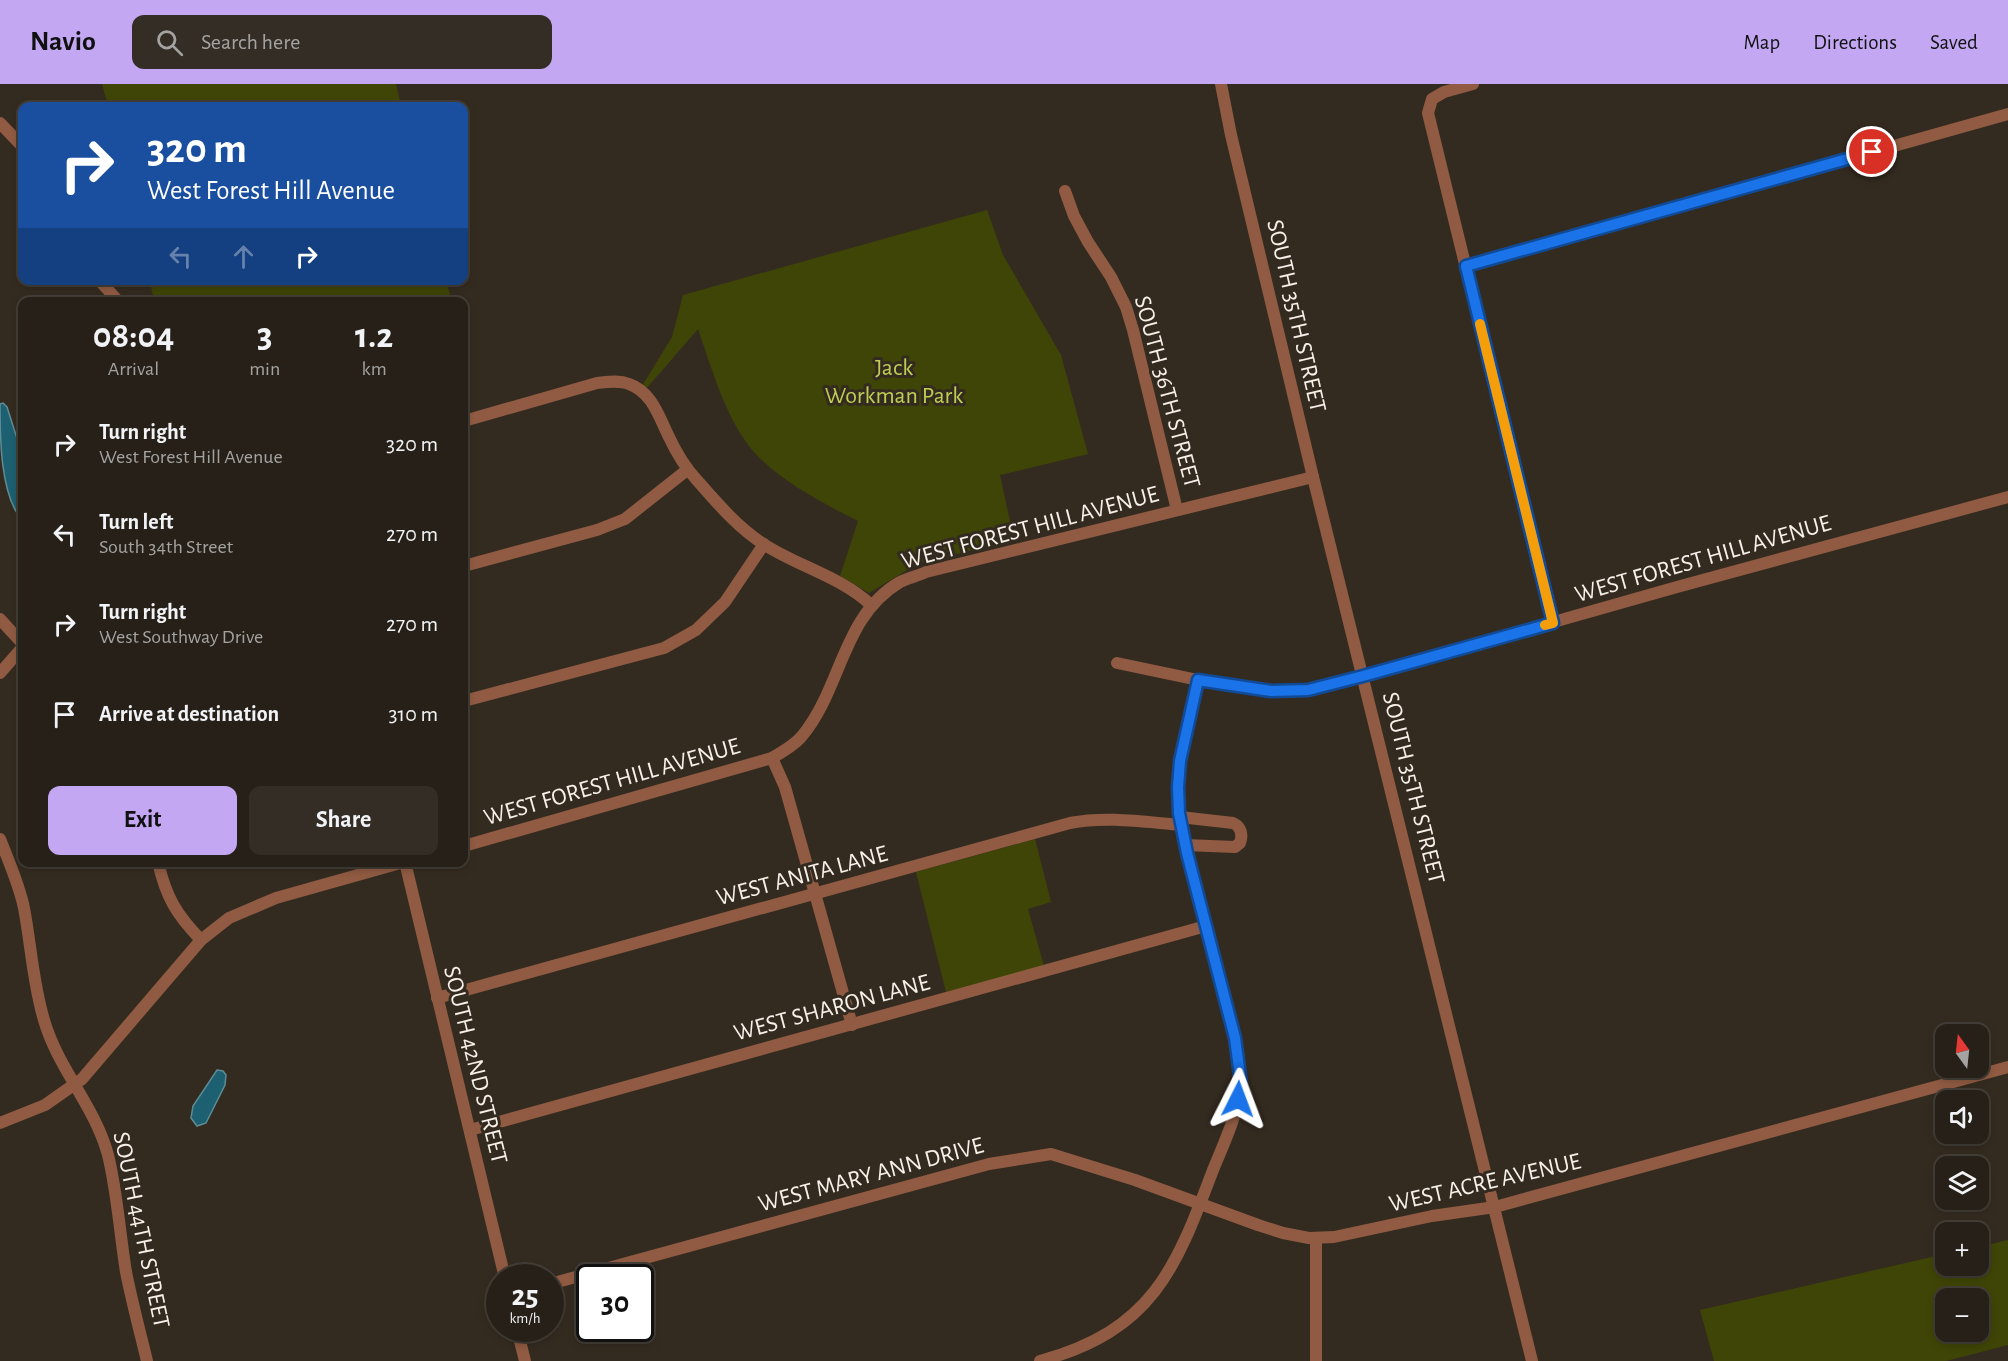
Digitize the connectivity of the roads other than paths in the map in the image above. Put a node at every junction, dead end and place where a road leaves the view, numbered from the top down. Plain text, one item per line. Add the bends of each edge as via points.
1 (1221, 84) edge
2 (1473, 84) edge
3 (2008, 114) edge
4 (0, 123) edge
5 (18, 142) edge
6 (1065, 191) dead end
7 (1466, 266) junction
8 (104, 285) edge
9 (114, 297) edge
10 (468, 420) edge
11 (687, 470) junction
12 (1312, 477) junction
13 (2008, 497) edge
14 (1177, 510) junction
15 (764, 544) junction
16 (468, 565) edge
17 (872, 605) junction
18 (0, 619) edge
19 (1553, 623) junction
20 (18, 639) edge
21 (18, 653) edge
22 (1117, 663) dead end
23 (0, 673) edge
24 (1363, 676) junction
25 (1198, 680) junction
26 (468, 699) edge
27 (772, 758) junction
28 (1180, 821) junction
29 (0, 839) edge
30 (1185, 844) junction
31 (468, 845) edge
32 (160, 867) edge
33 (387, 867) edge
34 (405, 867) edge
35 (816, 894) junction
36 (1206, 926) junction
37 (201, 940) junction
38 (437, 998) junction
39 (852, 1025) junction
40 (2008, 1067) edge
41 (75, 1084) junction
42 (0, 1123) edge
43 (470, 1130) junction
44 (1200, 1204) junction
45 (1495, 1207) junction
46 (1316, 1238) junction
47 (502, 1264) edge
48 (564, 1280) edge
49 (520, 1342) edge
50 (147, 1361) edge
51 (525, 1361) edge
52 (1040, 1361) edge
53 (1316, 1361) edge
54 (1532, 1361) edge

1 - 12 street, SOUTH 35TH STREET
2 - 7 street via 1432,99 1428,113
3 - 7 street
4 - 5 street
6 - 14 street, SOUTH 36TH STREET via 1074,216 1126,307
7 - 19 street
8 - 9 street
10 - 11 street via 597,383 630,384 654,406
11 - 15 street via 727,514
11 - 16 street via 625,519
12 - 14 street, WEST FOREST HILL AVENUE
12 - 24 street, SOUTH 35TH STREET
13 - 19 street, WEST FOREST HILL AVENUE
14 - 17 street, WEST FOREST HILL AVENUE via 926,573 900,582
15 - 17 street via 841,582
15 - 26 street via 725,602 696,630 663,648
17 - 27 street, WEST FOREST HILL AVENUE via 850,639 826,698 801,737
18 - 20 street
19 - 24 street, WEST FOREST HILL AVENUE
21 - 23 street
22 - 25 street, WEST FOREST HILL AVENUE
24 - 25 street, WEST FOREST HILL AVENUE via 1290,692
24 - 45 street, SOUTH 35TH STREET
25 - 28 street via 1180,761
27 - 31 street, WEST FOREST HILL AVENUE
27 - 35 street via 785,787
28 - 30 street
28 - 30 street, WEST ANITA LANE via 1233,823 1239,826 1241,834 1235,847
28 - 35 street, WEST ANITA LANE via 1077,822
29 - 41 street, SOUTH 44TH STREET via 23,907 50,1042
30 - 36 street
32 - 37 street via 177,914
33 - 37 street via 261,903 230,918
34 - 38 street, SOUTH 42ND STREET
35 - 38 street, WEST ANITA LANE
35 - 39 street
36 - 39 street, WEST SHARON LANE
36 - 44 street via 1235,1038 1241,1083 1234,1115
37 - 41 street via 116,1042
38 - 43 street, SOUTH 42ND STREET
39 - 43 street, WEST SHARON LANE
40 - 45 street, WEST ACRE AVENUE
41 - 42 street via 45,1105
41 - 50 street, SOUTH 44TH STREET via 97,1124 108,1156 127,1274
43 - 47 street, SOUTH 42ND STREET
44 - 46 street, WEST ACRE AVENUE via 1283,1233
44 - 48 street, WEST MARY ANN DRIVE via 1050,1154 989,1164
44 - 52 street via 1173,1266 1145,1304 1098,1339
45 - 46 street, WEST ACRE AVENUE
45 - 54 street, SOUTH 35TH STREET
46 - 53 street
49 - 51 street

